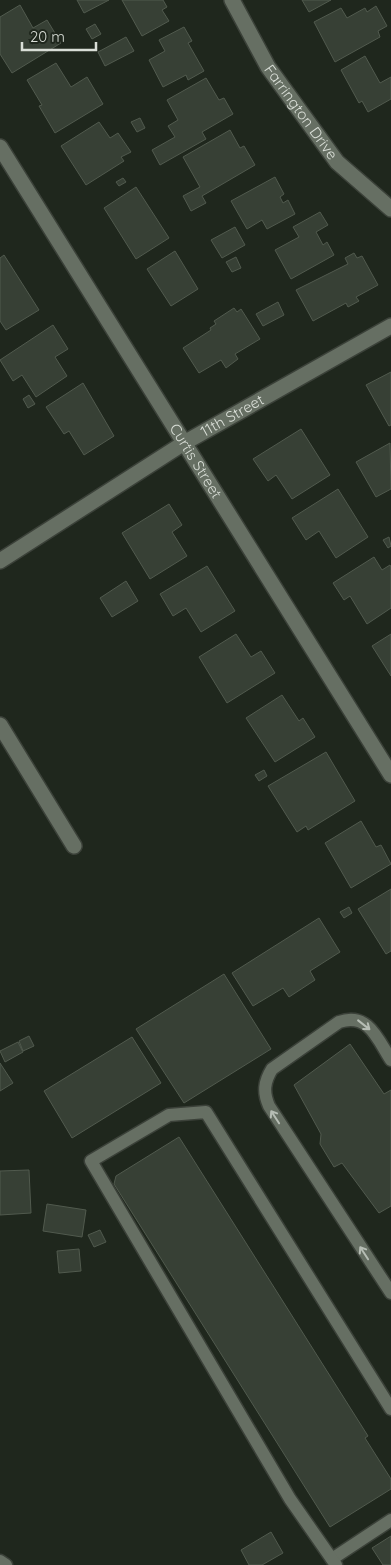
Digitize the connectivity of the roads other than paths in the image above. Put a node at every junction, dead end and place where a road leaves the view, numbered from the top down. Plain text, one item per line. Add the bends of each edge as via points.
1 (232, 0) edge
2 (0, 147) edge
3 (391, 209) edge
4 (391, 326) edge
5 (184, 443) junction
6 (0, 561) edge
7 (0, 726) edge
8 (391, 775) edge
9 (74, 846) dead end
10 (391, 1060) edge
11 (391, 1293) edge
12 (391, 1409) edge
13 (391, 1520) edge
14 (0, 1561) edge
15 (334, 1562) edge
16 (6, 1565) edge

1 - 3 street, Farrington Drive via 268,67 337,162
2 - 5 street, Curtis Street
4 - 5 street, 11th Street
5 - 6 street, 11th Street
5 - 8 street, Curtis Street
7 - 9 street
11 -> 10 lane via 268,1106 264,1094 266,1079 272,1069 339,1022 352,1018 362,1021 373,1032
12 - 15 lane via 206,1112 169,1116 92,1161 290,1499
13 - 15 lane
14 - 16 lane

